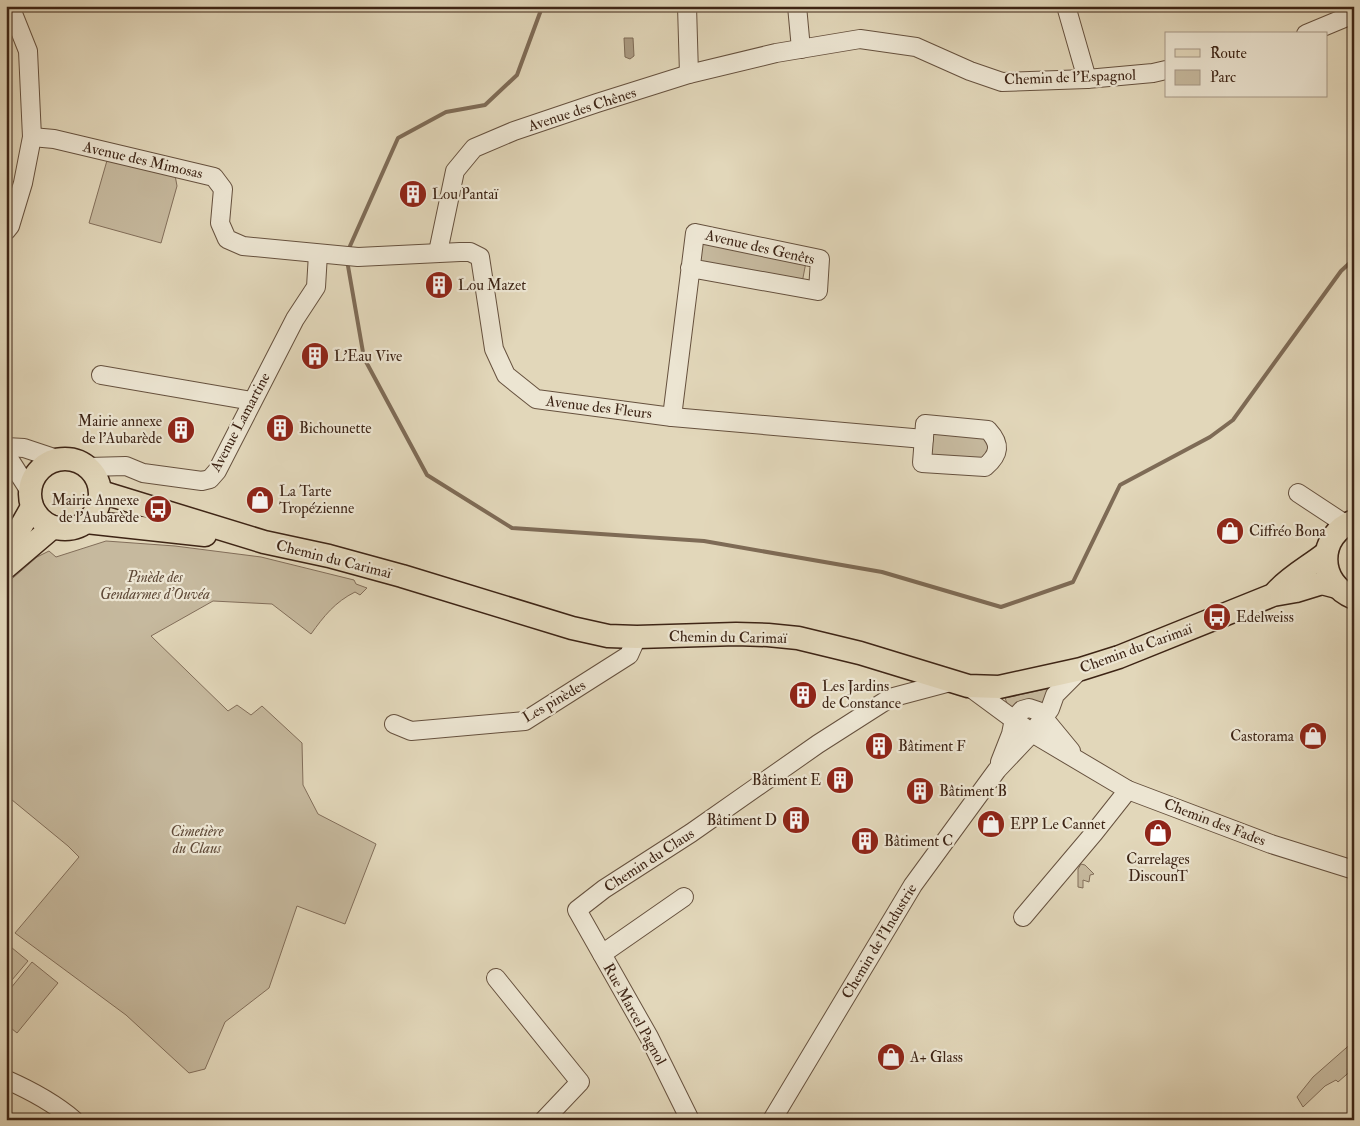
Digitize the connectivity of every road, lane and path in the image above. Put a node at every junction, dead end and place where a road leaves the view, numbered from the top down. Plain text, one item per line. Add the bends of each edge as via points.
1 (10, 6) edge
2 (687, 6) edge
3 (797, 6) edge
4 (1066, 6) edge
5 (1354, 14) edge
6 (1311, 32) edge
7 (801, 49) junction
8 (1165, 70) edge
9 (689, 74) junction
10 (1087, 79) junction
11 (32, 137) junction
12 (7, 226) edge
13 (438, 252) junction
14 (318, 254) junction
15 (690, 268) junction
16 (101, 374) dead end
17 (252, 400) junction
18 (672, 417) junction
19 (924, 439) dead end
20 (6, 447) edge
21 (6, 454) edge
22 (56, 459) junction
23 (88, 467) junction
24 (101, 492) junction
25 (1298, 493) dead end
26 (31, 499) junction
27 (86, 522) junction
28 (1350, 522) edge
29 (52, 527) junction
30 (6, 542) edge
31 (264, 542) junction
32 (1326, 553) junction
33 (6, 567) edge
34 (1345, 592) edge
35 (1273, 595) junction
36 (637, 637) junction
37 (1081, 669) junction
38 (961, 684) junction
39 (1000, 687) junction
40 (1044, 718) junction
41 (1014, 719) junction
42 (394, 724) dead end
43 (1032, 733) junction
44 (1081, 763) junction
45 (997, 770) junction
46 (1128, 790) junction
47 (1354, 870) edge
48 (684, 897) dead end
49 (577, 910) joint
50 (1023, 917) dead end
51 (602, 954) junction
52 (496, 978) dead end
53 (6, 1083) edge
54 (74, 1120) edge
55 (544, 1120) edge
56 (690, 1120) edge
57 (772, 1120) edge

1 - 11 street via 28,51
2 - 9 street
3 - 7 street
4 - 10 street
5 - 6 street
7 - 9 street, Avenue des Chênes
7 - 10 street, Chemin de l'Espagnol via 860,39 916,47 1002,82
8 - 10 street, Chemin de l'Espagnol
9 - 13 street, Avenue des Chênes via 514,131 474,148 455,171
11 - 12 street via 23,183
11 - 14 street, Avenue des Mimosas via 54,139 214,177 223,189 220,223 227,239 243,246
13 - 14 street, Avenue des Fleurs via 358,257
13 - 18 street, Avenue des Fleurs via 470,252 480,257 494,348 506,375 536,399
14 - 17 street, Avenue Lamartine via 316,287 295,318
15 - 15 street, Avenue des Genêts via 818,291 820,259 695,233
15 - 18 street
16 - 17 street
17 - 23 street, Avenue Lamartine via 210,479 202,481 144,473 126,466
18 - 19 street, Avenue des Fleurs
20 - 22 street via 24,448
21 - 26 street
22 - 23 main road via 74,459
22 - 26 main road via 46,463 32,479
23 - 24 main road
24 - 27 main road via 94,514
24 - 31 main road, Chemin du Carimaï
25 - 28 street
26 - 29 main road via 37,516
26 - 30 main road via 19,530
27 - 29 main road via 76,528
27 - 31 main road, Chemin du Carimaï
28 - 32 main road via 1336,532
29 - 33 main road
31 - 36 main road, Chemin du Carimaï via 402,576 572,628 608,636
32 - 34 main road via 1330,577
32 - 35 main road, Chemin du Carimaï via 1286,581
34 - 35 main road, Chemin du Carimaï via 1322,583
35 - 37 main road, Chemin du Carimaï
36 - 38 main road, Chemin du Carimaï via 736,634 798,638
36 - 42 street, Les pinèdes via 629,655 525,721 411,731
37 - 39 main road, Chemin du Carimaï
37 - 40 street via 1055,695
38 - 39 main road, Chemin du Carimaï
38 - 41 street, Chemin des Fades
38 - 49 street, Chemin du Claus via 890,698
39 - 41 street via 1000,701
40 - 41 street via 1029,708 1022,710
40 - 43 street
40 - 44 street
41 - 43 street, Chemin des Fades
41 - 45 street
43 - 44 street, Chemin des Fades
43 - 45 street
44 - 46 street, Chemin des Fades
45 - 57 street, Chemin de l'Industrie via 913,885
46 - 47 street, Chemin des Fades via 1271,844
46 - 50 street
48 - 51 street
49 - 51 street, Rue Marcel Pagnol
51 - 56 street, Rue Marcel Pagnol via 649,1037
52 - 55 street via 580,1082
53 - 54 street via 8,1080 36,1093

